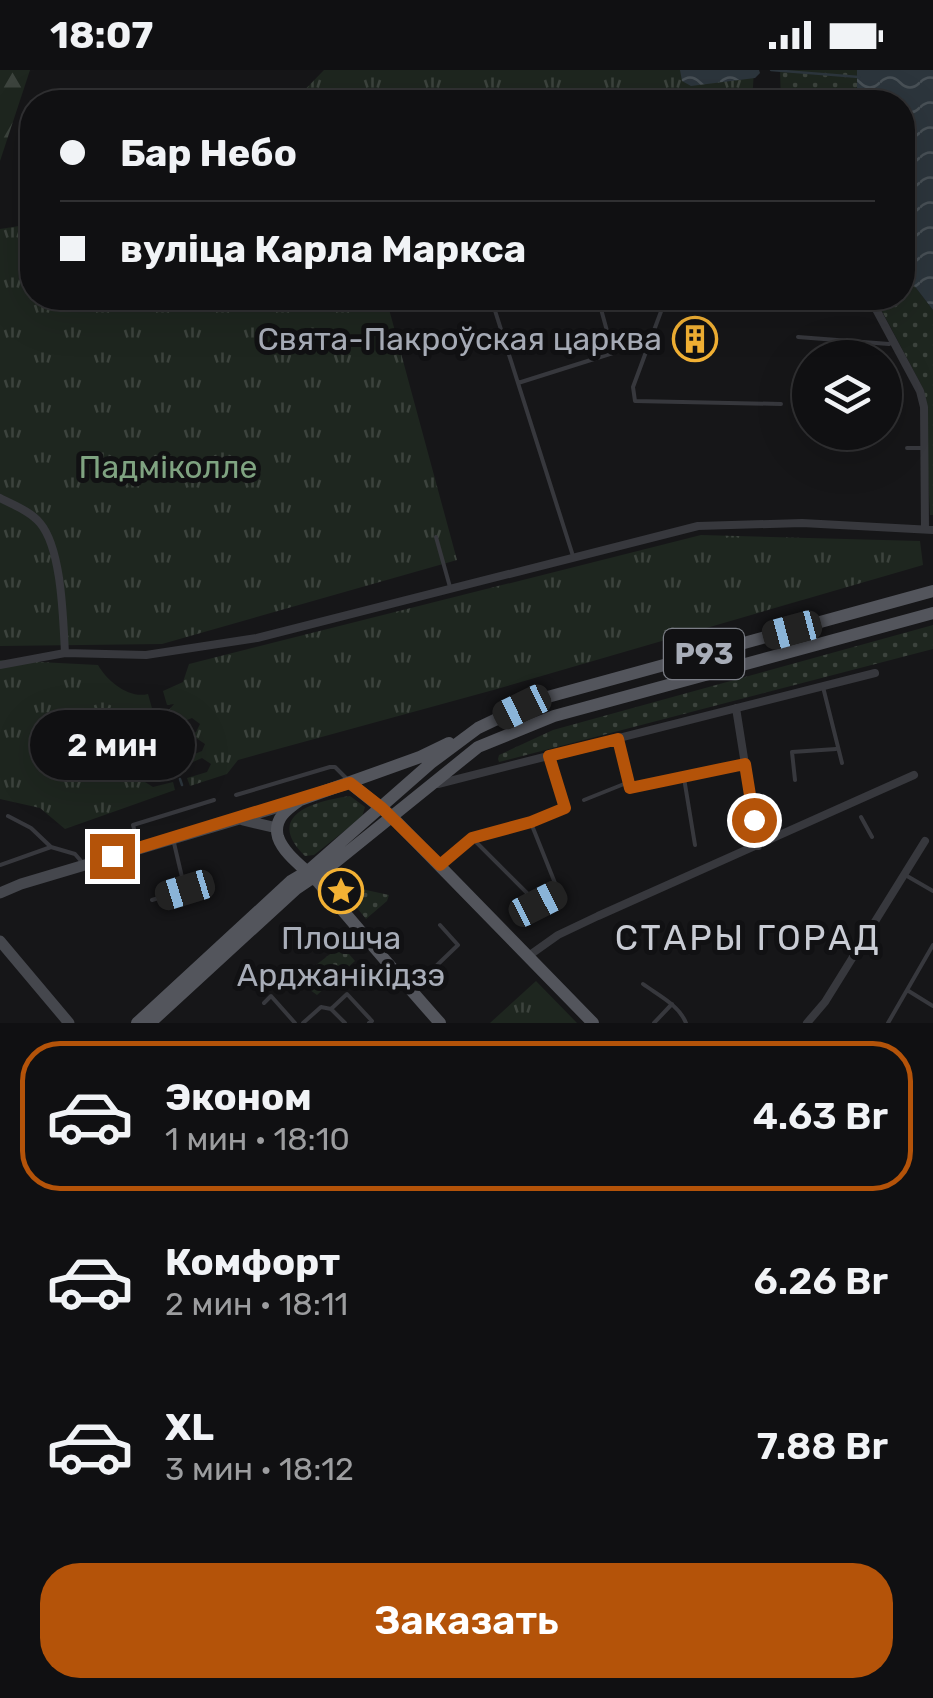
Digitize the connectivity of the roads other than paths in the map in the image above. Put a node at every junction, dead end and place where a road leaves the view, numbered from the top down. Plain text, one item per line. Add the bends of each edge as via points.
1 (495, 310) edge
2 (601, 310) edge
3 (662, 310) edge
4 (877, 310) edge
5 (798, 337) dead end
6 (837, 340) edge
7 (893, 340) edge
8 (902, 357) edge
9 (518, 383) junction
10 (780, 404) dead end
11 (907, 448) dead end
12 (924, 448) junction
13 (0, 498) edge
14 (929, 530) edge
15 (436, 537) dead end
16 (573, 556) junction
17 (450, 587) junction
18 (933, 591) edge
19 (933, 613) edge
20 (66, 653) junction
21 (0, 665) edge
22 (875, 673) dead end
23 (823, 687) junction
24 (736, 708) junction
25 (478, 728) junction
26 (618, 739) junction
27 (478, 747) junction
28 (836, 749) junction
29 (549, 756) junction
30 (842, 762) dead end
31 (745, 764) junction
32 (484, 773) junction
33 (914, 775) dead end
34 (684, 778) junction
35 (794, 780) dead end
36 (628, 782) junction
37 (350, 783) junction
38 (423, 790) junction
39 (236, 795) dead end
40 (214, 800) dead end
41 (300, 800) junction
42 (584, 800) dead end
43 (386, 812) junction
44 (8, 816) dead end
45 (861, 817) dead end
46 (233, 820) junction
47 (531, 822) junction
48 (277, 828) junction
49 (872, 837) dead end
50 (172, 838) junction
51 (472, 838) junction
52 (924, 841) dead end
53 (695, 845) dead end
54 (758, 846) junction
55 (51, 847) junction
56 (139, 848) junction
57 (0, 865) edge
58 (84, 865) junction
59 (440, 865) junction
60 (311, 874) junction
61 (904, 874) junction
62 (933, 891) edge
63 (0, 893) edge
64 (152, 900) dead end
65 (440, 925) dead end
66 (0, 941) edge
67 (933, 944) edge
68 (527, 957) junction
69 (434, 968) dead end
70 (427, 974) dead end
71 (642, 984) dead end
72 (410, 989) junction
73 (906, 990) junction
74 (264, 1003) dead end
75 (672, 1004) junction
76 (933, 1006) edge
77 (331, 1008) junction
78 (814, 1020) edge
79 (69, 1023) edge
80 (137, 1023) edge
81 (150, 1023) edge
82 (294, 1023) edge
83 (304, 1023) edge
84 (345, 1023) edge
85 (369, 1023) edge
86 (440, 1023) edge
87 (593, 1023) edge
88 (654, 1023) edge
89 (686, 1023) edge
90 (888, 1023) edge

1 - 9 lane
2 - 9 lane via 613,353
3 - 10 lane via 634,400
4 - 7 street
5 - 6 lane
8 - 12 street via 924,407
9 - 16 lane
11 - 12 lane
12 - 14 street
13 - 20 street via 37,520 49,538
14 - 16 street via 698,526
15 - 17 lane
16 - 17 street
17 - 20 street via 204,648
18 - 25 main road, Р93 via 544,698
19 - 27 main road, Р93 via 554,716
20 - 21 street
22 - 23 street
23 - 24 street
23 - 28 lane
24 - 26 street
24 - 31 street
25 - 37 main road
25 - 43 main road, Р93 via 432,763
26 - 29 street
26 - 36 lane
27 - 32 street via 472,764
27 - 38 main road, Р93
28 - 30 lane
28 - 35 lane via 792,752
29 - 32 street
29 - 47 lane via 565,808
31 - 34 lane
31 - 54 street
32 - 38 street
33 - 54 street
34 - 36 lane via 630,788
34 - 53 lane
36 - 42 lane
37 - 39 lane via 330,767
37 - 41 main road
37 - 43 main road
38 - 43 main road, Р93
40 - 56 lane via 133,825
41 - 46 main road
41 - 48 main road via 286,809
43 - 59 main road
43 - 60 main road, Р93
44 - 55 lane
45 - 49 lane
46 - 48 main road
46 - 50 main road
47 - 51 lane
47 - 51 lane via 559,893 538,904
48 - 60 main road via 289,854
50 - 56 main road
50 - 64 lane via 185,890
51 - 59 lane
52 - 61 street
54 - 68 street via 572,928
55 - 57 lane
55 - 58 lane
56 - 58 main road
58 - 63 main road
59 - 68 main road
60 - 72 main road
60 - 80 main road via 291,881
60 - 81 main road
61 - 62 lane
61 - 78 street
65 - 69 lane via 458,944
66 - 79 main road
67 - 73 lane
68 - 87 main road
70 - 72 lane
71 - 75 lane
72 - 86 main road
73 - 76 lane
73 - 90 lane
74 - 82 lane via 271,996
75 - 88 lane
75 - 89 lane
77 - 83 lane via 321,1007
77 - 84 lane
77 - 85 lane via 346,994

